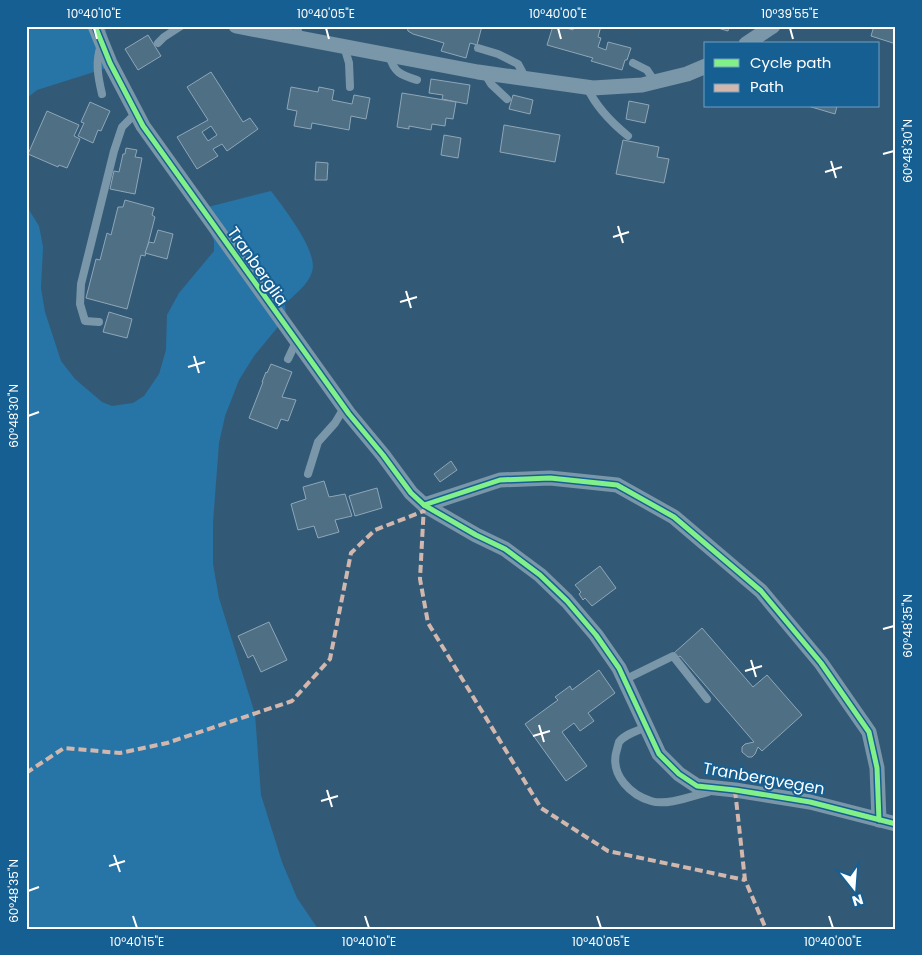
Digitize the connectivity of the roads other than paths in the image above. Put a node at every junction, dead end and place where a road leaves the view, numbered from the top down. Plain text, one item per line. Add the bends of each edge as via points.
1 (95, 26) edge
2 (181, 26) edge
3 (236, 26) edge
4 (771, 27) edge
5 (298, 32) edge
6 (749, 42) edge
7 (158, 43) dead end
8 (102, 44) junction
9 (344, 46) junction
10 (478, 48) dead end
11 (389, 55) junction
12 (633, 63) dead end
13 (704, 67) edge
14 (484, 73) junction
15 (526, 79) junction
16 (417, 80) dead end
17 (655, 82) junction
18 (350, 87) dead end
19 (588, 88) junction
20 (102, 94) dead end
21 (507, 99) dead end
22 (136, 113) junction
23 (628, 136) dead end
24 (99, 322) dead end
25 (296, 342) junction
26 (288, 359) dead end
27 (344, 408) junction
28 (308, 474) dead end
29 (424, 505) junction
30 (624, 680) junction
31 (707, 699) dead end
32 (646, 727) junction
33 (719, 788) junction
34 (879, 820) junction
35 (896, 824) edge

1 - 8 street, Tranberglia
2 - 7 lane
3 - 5 street
4 - 6 street
5 - 9 street
8 - 20 lane via 97,71
8 - 22 street, Tranberglia
9 - 11 street
9 - 18 lane via 349,62
10 - 15 lane via 518,64
11 - 14 street
11 - 16 lane via 392,66 402,76
12 - 17 lane via 647,70
13 - 17 street
14 - 15 street
14 - 21 lane
15 - 19 street
17 - 19 street
19 - 23 lane via 594,101
22 - 24 lane via 122,127 119,135 81,284 80,304 85,321
22 - 25 street, Tranberglia
25 - 26 lane
25 - 27 street, Tranberglia
27 - 28 lane via 318,442
27 - 29 street, Tranberglia
29 - 30 street, Tranbergvegen via 505,549 540,576 596,634
29 - 34 street via 500,480 550,478 617,485 674,517 761,591 821,663 869,732 877,768
30 - 31 lane via 673,656
30 - 32 street, Tranbergvegen
32 - 33 street, Tranbergvegen via 659,754 679,774 697,786
32 - 33 lane via 619,743 614,763 621,780 634,793 653,802 674,801
33 - 34 street, Tranbergvegen via 810,802
34 - 35 street, Tranbergvegen

